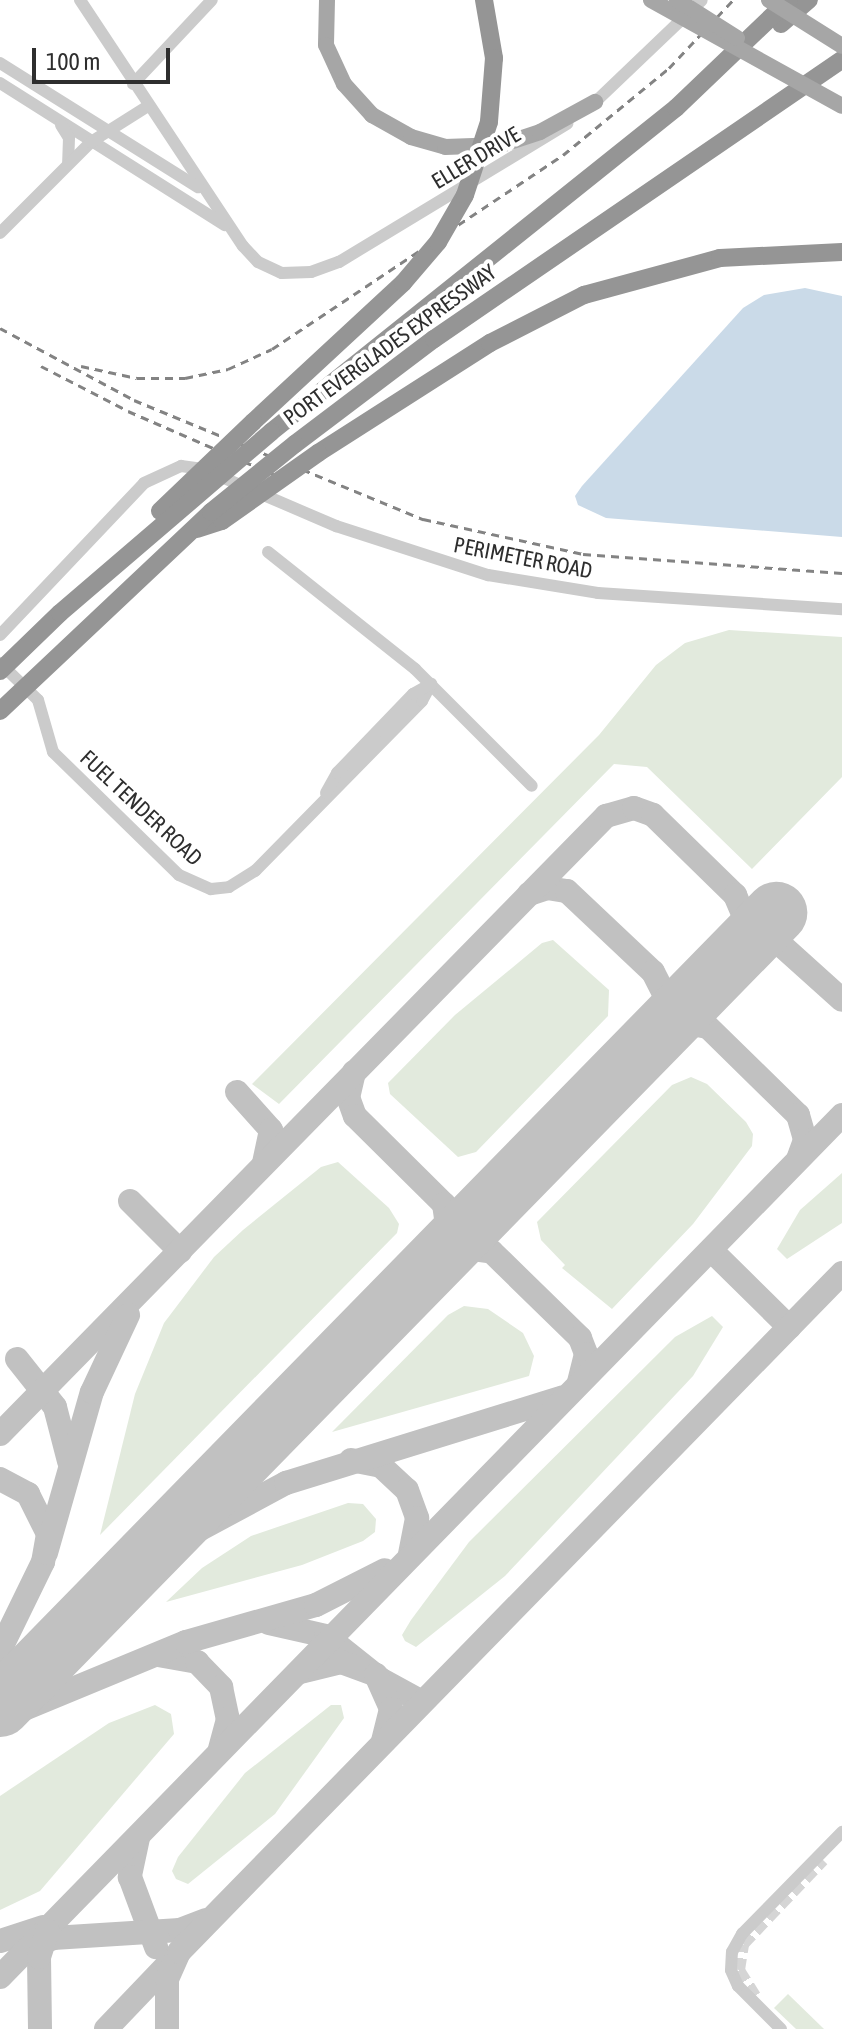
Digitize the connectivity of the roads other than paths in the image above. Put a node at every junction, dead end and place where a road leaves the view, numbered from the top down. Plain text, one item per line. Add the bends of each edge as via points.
1 (80, 0) edge
2 (212, 0) edge
3 (327, 0) edge
4 (484, 0) edge
5 (651, 0) edge
6 (677, 0) edge
7 (702, 0) edge
8 (769, 0) edge
9 (789, 0) edge
10 (809, 0) edge
11 (842, 46) edge
12 (842, 60) edge
13 (0, 63) edge
14 (842, 74) edge
15 (0, 83) edge
16 (133, 84) junction
17 (595, 102) junction
18 (148, 106) junction
19 (842, 106) edge
20 (676, 108) junction
21 (56, 119) junction
22 (107, 130) junction
23 (91, 142) junction
24 (713, 151) junction
25 (68, 164) junction
26 (204, 190) junction
27 (231, 229) junction
28 (0, 233) edge
29 (842, 252) edge
30 (190, 531) junction
31 (268, 552) dead end
32 (842, 609) edge
33 (60, 613) junction
34 (0, 635) edge
35 (0, 663) edge
36 (0, 671) edge
37 (431, 684) junction
38 (0, 711) edge
39 (532, 786) dead end
40 (842, 1832) edge
41 (781, 2029) edge

1 - 16 street, ELLER DRIVE
2 - 16 street
3 - 17 main road via 326,45 344,84 372,115 411,137 445,147 501,145 540,132
4 - 33 highway, bridge via 494,58 489,122 465,195 438,242 403,283
5 - 19 main road, bridge
6 - 19 main road, bridge
7 - 17 street, ELLER DRIVE
8 - 11 main road, bridge
9 - 20 highway, PORT EVERGLADES EXPRESSWAY
10 - 20 highway
12 - 24 highway, PORT EVERGLADES EXPRESSWAY
13 - 22 street
14 - 24 highway
15 - 21 street
16 - 18 street, ELLER DRIVE
17 - 27 street, ELLER DRIVE via 521,156 329,267 282,273 258,262
18 - 22 street
18 - 26 street, ELLER DRIVE
20 - 33 highway, PORT EVERGLADES EXPRESSWAY, bridge via 271,432
21 - 23 street
21 - 25 street via 69,138
22 - 23 street
22 - 26 street
23 - 25 street
23 - 27 street
24 - 30 highway, PORT EVERGLADES EXPRESSWAY, bridge via 460,320
25 - 28 street
26 - 27 street, ELLER DRIVE
29 - 30 highway, bridge via 720,258 584,295 490,343 222,521
30 - 38 highway, PORT EVERGLADES EXPRESSWAY, bridge
31 - 37 street
32 - 34 street, PERIMETER ROAD via 598,593 488,575 336,526 203,469 166,470 144,483
33 - 36 highway, PORT EVERGLADES EXPRESSWAY, bridge
35 - 37 street, FUEL TENDER ROAD via 38,700 53,752 193,884 219,889 248,877 422,701
37 - 39 street
40 - 41 street via 742,1934 732,1952 731,1970 738,1986

